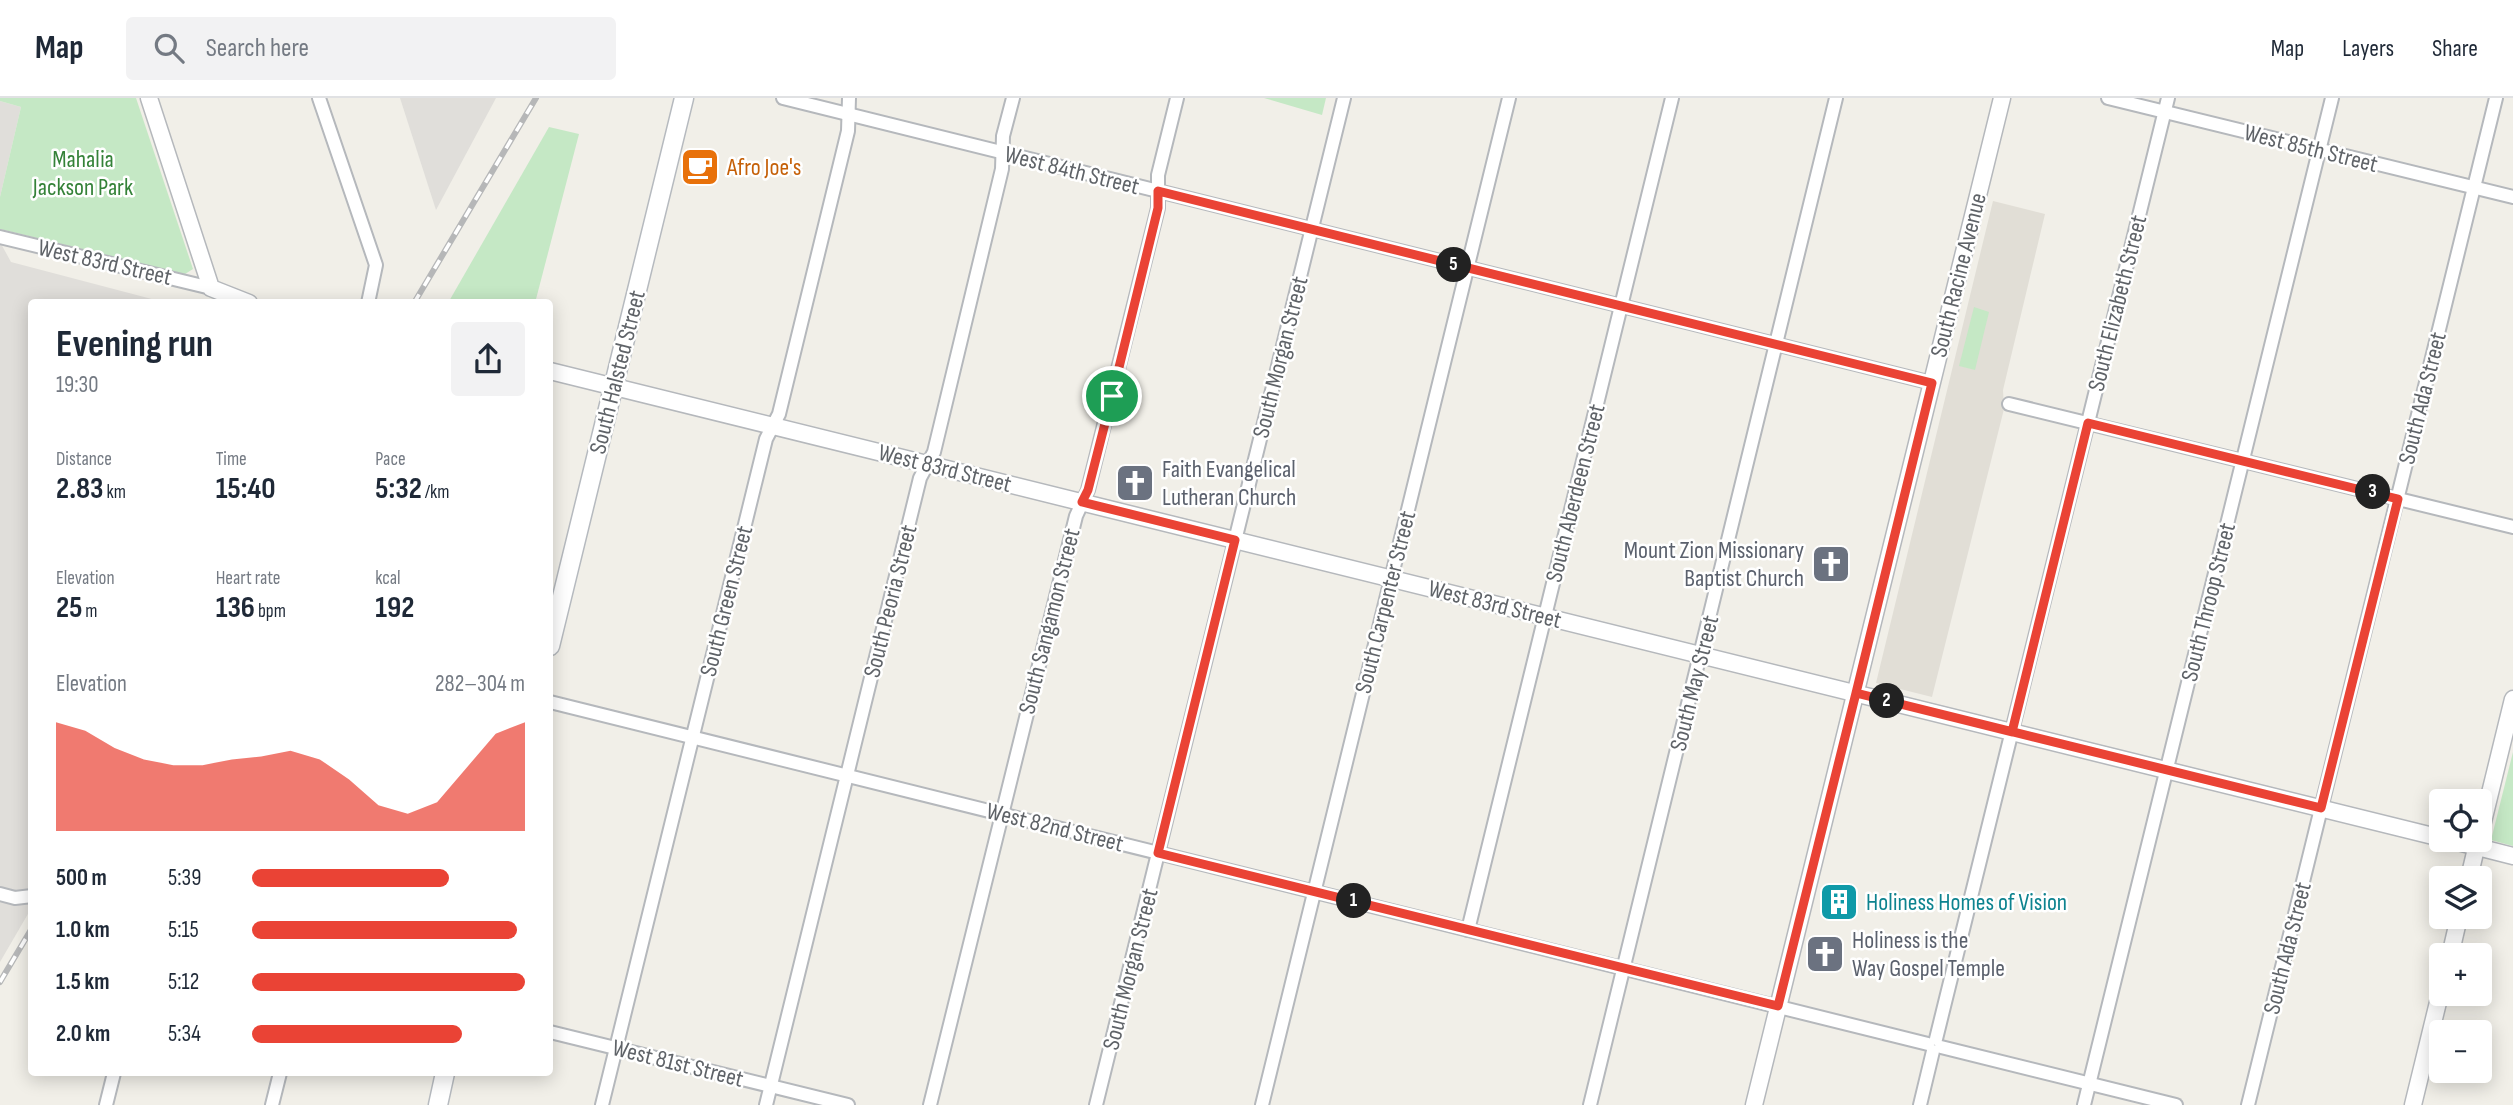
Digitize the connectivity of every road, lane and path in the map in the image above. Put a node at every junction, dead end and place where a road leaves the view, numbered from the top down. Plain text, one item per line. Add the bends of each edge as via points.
1 (149, 98) edge
2 (319, 98) edge
3 (684, 98) edge
4 (783, 98) edge
5 (849, 98) edge
6 (1013, 98) edge
7 (1177, 98) edge
8 (1344, 98) edge
9 (1509, 98) edge
10 (1672, 98) edge
11 (1836, 98) edge
12 (2002, 98) edge
13 (2108, 98) edge
14 (2168, 98) edge
15 (2332, 98) edge
16 (2496, 98) edge
17 (2165, 112) junction
18 (849, 114) junction
19 (2319, 150) junction
20 (1003, 153) junction
21 (2474, 187) junction
22 (1158, 191) junction
23 (2513, 197) edge
24 (1311, 229) junction
25 (0, 237) edge
26 (1467, 268) junction
27 (211, 288) junction
28 (239, 299) edge
29 (369, 299) edge
30 (1621, 306) junction
31 (1778, 345) junction
32 (553, 372) edge
33 (1932, 383) junction
34 (613, 387) junction
35 (2009, 404) dead end
36 (2088, 423) junction
37 (772, 426) junction
38 (2242, 461) junction
39 (928, 464) junction
40 (2398, 499) junction
41 (1082, 502) junction
42 (2513, 527) edge
43 (1235, 540) junction
44 (1391, 578) junction
45 (1545, 617) junction
46 (553, 634) edge
47 (1700, 655) junction
48 (1856, 693) junction
49 (2513, 699) edge
50 (553, 703) edge
51 (2012, 732) junction
52 (692, 737) junction
53 (2166, 770) junction
54 (847, 776) junction
55 (2491, 789) edge
56 (2321, 808) junction
57 (1001, 814) junction
58 (2429, 835) edge
59 (2492, 846) edge
60 (1158, 853) junction
61 (2513, 856) edge
62 (1314, 891) junction
63 (0, 894) edge
64 (28, 901) edge
65 (1468, 930) junction
66 (1624, 968) junction
67 (1778, 1006) junction
68 (2437, 1006) edge
69 (553, 1033) edge
70 (1934, 1045) junction
71 (616, 1048) junction
72 (113, 1076) edge
73 (279, 1076) edge
74 (444, 1076) edge
75 (2089, 1083) junction
76 (771, 1086) junction
77 (106, 1105) edge
78 (272, 1105) edge
79 (438, 1105) edge
80 (602, 1105) edge
81 (766, 1105) edge
82 (848, 1105) edge
83 (930, 1105) edge
84 (1096, 1105) edge
85 (1262, 1105) edge
86 (1590, 1105) edge
87 (1754, 1105) edge
88 (1920, 1105) edge
89 (2084, 1105) edge
90 (2176, 1105) edge
91 (2248, 1105) edge
92 (2413, 1105) edge

1 - 27 street
2 - 29 street via 376,265
3 - 34 main road, South Halsted Street
4 - 18 street, West 84th Street
5 - 18 street, South Green Street
6 - 20 street, South Peoria Street
7 - 22 street, South Sangamon Street
8 - 24 street, South Morgan Street
9 - 26 street, South Carpenter Street
10 - 30 street, South Aberdeen Street
11 - 31 street, South May Street
12 - 33 street, South Racine Avenue
13 - 17 street, West 85th Street
14 - 17 street, South Elizabeth Street
15 - 19 street, South Throop Street
16 - 21 street, South Ada Street
17 - 19 street, West 85th Street
17 - 36 street, South Elizabeth Street
18 - 20 street, West 84th Street
18 - 37 street, South Green Street via 779,414
19 - 21 street, West 85th Street
19 - 38 street, South Throop Street
20 - 22 street, West 84th Street
20 - 39 street, South Peoria Street
21 - 23 street, West 85th Street
21 - 40 street, South Ada Street
22 - 24 street, West 84th Street
22 - 41 street, South Sangamon Street via 1158,208
24 - 26 street, West 84th Street
24 - 43 street, South Morgan Street
25 - 27 street, West 83rd Street
26 - 30 street, West 84th Street
26 - 44 street, South Carpenter Street
27 - 28 street, West 83rd Street
30 - 31 street, West 84th Street
30 - 45 street, South Aberdeen Street
31 - 33 street, West 84th Street
31 - 47 street, South May Street
32 - 34 street, West 83rd Street
33 - 48 street, South Racine Avenue
34 - 37 street, West 83rd Street
34 - 46 main road, South Halsted Street
35 - 36 street
36 - 38 street
36 - 51 street, South Elizabeth Street
37 - 39 street, West 83rd Street
37 - 52 street, South Green Street
38 - 40 street
38 - 53 street, South Throop Street
39 - 41 street, West 83rd Street
39 - 54 street, South Peoria Street via 920,478
40 - 42 street
40 - 56 street, South Ada Street
41 - 43 street, West 83rd Street
41 - 57 street, South Sangamon Street
43 - 44 street, West 83rd Street
43 - 60 street, South Morgan Street
44 - 45 street, West 83rd Street
44 - 62 street, South Carpenter Street
45 - 47 street, West 83rd Street
45 - 65 street, South Aberdeen Street
47 - 48 street, West 83rd Street
47 - 66 street, South May Street
48 - 51 street, West 83rd Street
48 - 67 street, South Racine Avenue
49 - 55 street
50 - 52 street, West 82nd Street
51 - 53 street, West 83rd Street
51 - 70 street, South Elizabeth Street
52 - 54 street, West 82nd Street
52 - 71 street, South Green Street
53 - 56 street, West 83rd Street
53 - 75 street, South Throop Street
54 - 57 street, West 82nd Street
54 - 76 street, South Peoria Street
56 - 58 street, West 83rd Street
56 - 91 street, South Ada Street
57 - 60 street, West 82nd Street
57 - 83 street, South Sangamon Street
59 - 61 street
60 - 62 street, West 82nd Street
60 - 84 street, South Morgan Street
62 - 65 street, West 82nd Street
62 - 85 street, South Carpenter Street
63 - 64 street
65 - 66 street, West 82nd Street
66 - 67 street, West 82nd Street
66 - 86 street, South May Street
67 - 70 street, West 82nd Street
67 - 87 street, South Racine Avenue
68 - 92 street
69 - 71 street, West 81st Street
70 - 75 street, West 82nd Street
70 - 88 street, South Elizabeth Street
71 - 76 street, West 81st Street
71 - 80 street, South Green Street
72 - 77 street
73 - 78 street
74 - 79 main road
75 - 89 street, South Throop Street
75 - 90 street, West 82nd Street
76 - 81 street, South Peoria Street
76 - 82 street, West 81st Street

